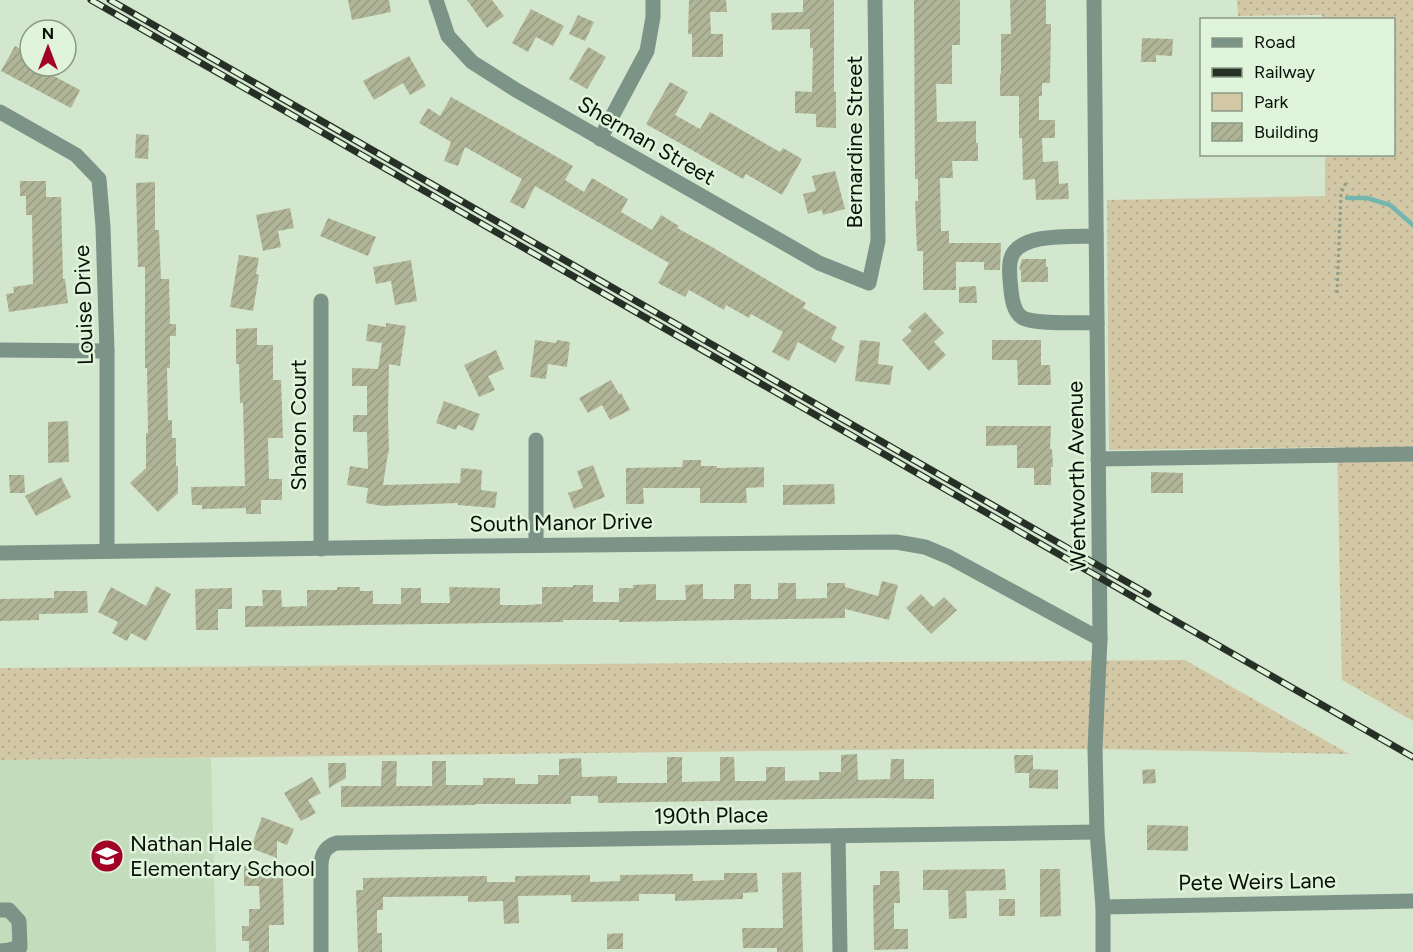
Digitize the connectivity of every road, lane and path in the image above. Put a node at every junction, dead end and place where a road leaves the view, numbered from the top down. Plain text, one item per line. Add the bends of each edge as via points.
1 (435, 0) edge
2 (653, 0) edge
3 (875, 0) edge
4 (1094, 0) edge
5 (0, 112) edge
6 (600, 139) junction
7 (1346, 183) dead end
8 (1096, 236) junction
9 (869, 283) joint
10 (1336, 293) dead end
11 (321, 301) dead end
12 (1097, 323) junction
13 (0, 350) edge
14 (107, 351) junction
15 (536, 440) dead end
16 (1413, 454) edge
17 (1098, 459) junction
18 (536, 544) junction
19 (321, 549) junction
20 (107, 551) junction
21 (0, 553) edge
22 (1100, 639) junction
23 (1097, 832) junction
24 (838, 836) junction
25 (1413, 901) edge
26 (1102, 907) junction
27 (0, 910) edge
28 (0, 951) edge
29 (321, 952) edge
30 (840, 952) edge
31 (1103, 952) edge

1 - 6 street, Sherman Street via 448,36 472,62
2 - 6 street via 647,51
3 - 9 street, Bernardine Street via 878,241
4 - 8 street, Wentworth Avenue
5 - 14 street, Louise Drive via 76,155 99,179
6 - 9 street, Sherman Street via 819,263
7 - 10 path via 1341,193
8 - 12 street, Wentworth Avenue
8 - 12 street via 1053,237 1022,244 1011,258 1010,269 1012,301 1022,317 1033,321
11 - 19 street, Sharon Court
12 - 17 street, Wentworth Avenue
13 - 14 street
14 - 20 street, Louise Drive
15 - 18 street
16 - 17 street
17 - 22 street, Wentworth Avenue
18 - 19 street, South Manor Drive
18 - 22 street, South Manor Drive via 896,542 925,547 949,557
19 - 20 street, South Manor Drive
20 - 21 street, South Manor Drive
22 - 23 street, Wentworth Avenue via 1095,749
23 - 24 street, 190th Place
23 - 26 street, Wentworth Avenue
24 - 29 street, 190th Place via 337,843 322,856
24 - 30 street
25 - 26 street, Pete Weirs Lane
26 - 31 street, Wentworth Avenue
27 - 28 street via 9,910 19,921 20,947

